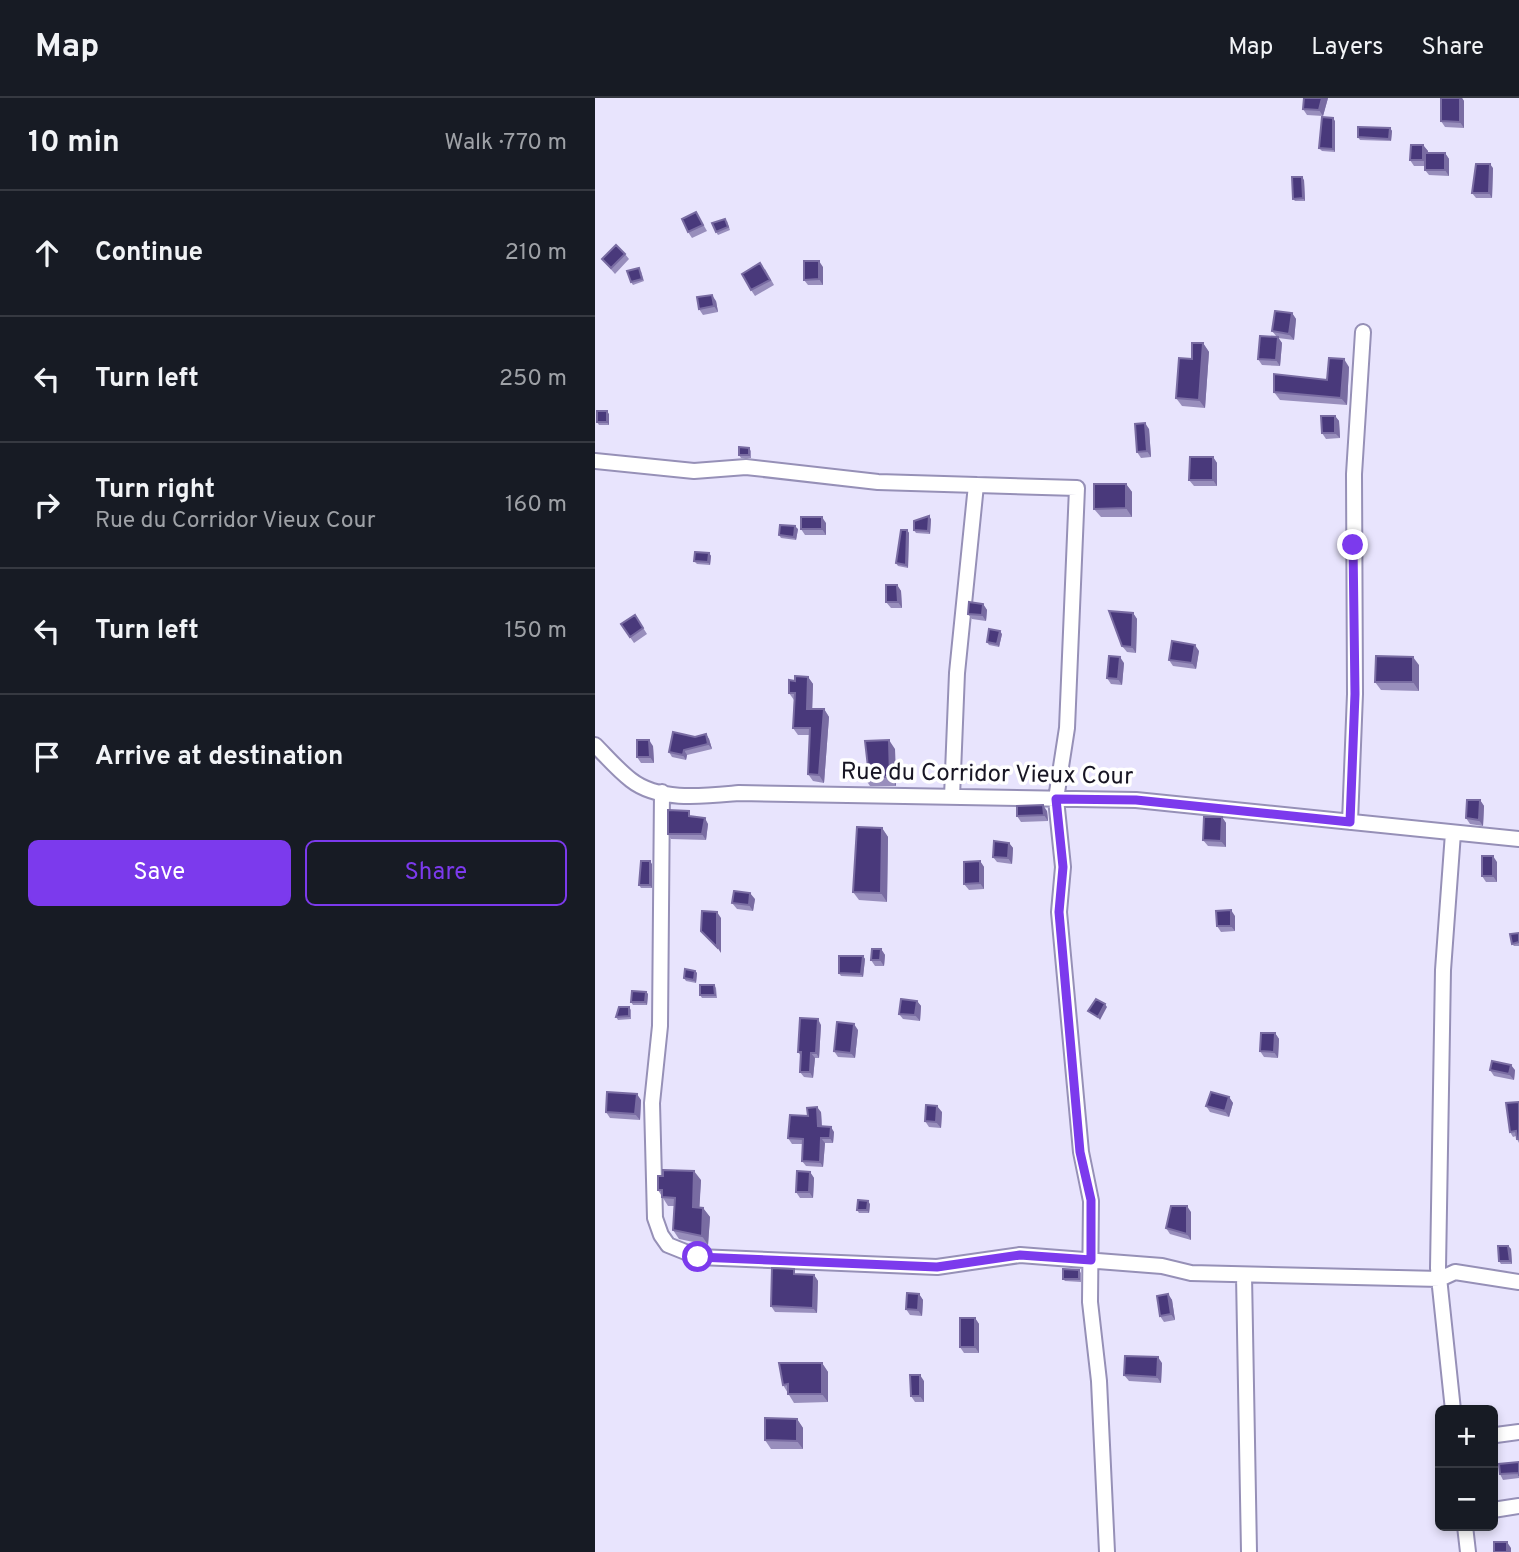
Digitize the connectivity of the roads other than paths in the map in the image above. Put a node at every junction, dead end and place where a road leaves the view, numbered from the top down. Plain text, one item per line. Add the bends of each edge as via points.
1 (1363, 332) dead end
2 (595, 461) edge
3 (976, 485) junction
4 (595, 745) edge
5 (663, 792) junction
6 (952, 797) junction
7 (1056, 799) junction
8 (1350, 822) junction
9 (1453, 833) junction
10 (1519, 839) edge
11 (1091, 1260) junction
12 (1244, 1275) junction
13 (1440, 1279) junction
14 (1519, 1282) edge
15 (1453, 1405) edge
16 (1519, 1432) edge
17 (1498, 1435) edge
18 (1519, 1507) edge
19 (1498, 1509) edge
20 (1466, 1531) edge
21 (1107, 1552) edge
22 (1249, 1552) edge
23 (1468, 1552) edge

1 - 8 street via 1354,474 1355,694
2 - 3 street via 694,471 746,467 879,481
3 - 6 street via 957,673
3 - 7 street via 1077,488 1067,728
4 - 5 street, Rue du Corridor Vieux Cour via 632,781
5 - 6 street, Rue du Corridor Vieux Cour
5 - 11 street via 660,1026 652,1103 655,1217 669,1245 698,1257 760,1261 937,1267 1020,1255
6 - 7 street, Rue du Corridor Vieux Cour
7 - 8 street, Rue du Corridor Vieux Cour via 1136,800
7 - 11 street via 1063,867 1059,912 1080,1152 1091,1200
8 - 9 street, Rue du Corridor Vieux Cour
9 - 10 street, Rue du Corridor Vieux Cour
9 - 13 street via 1443,970
11 - 12 street
11 - 21 street
12 - 13 street
12 - 22 street
13 - 14 street via 1455,1272
13 - 15 street
16 - 17 street
18 - 19 street
20 - 23 street

